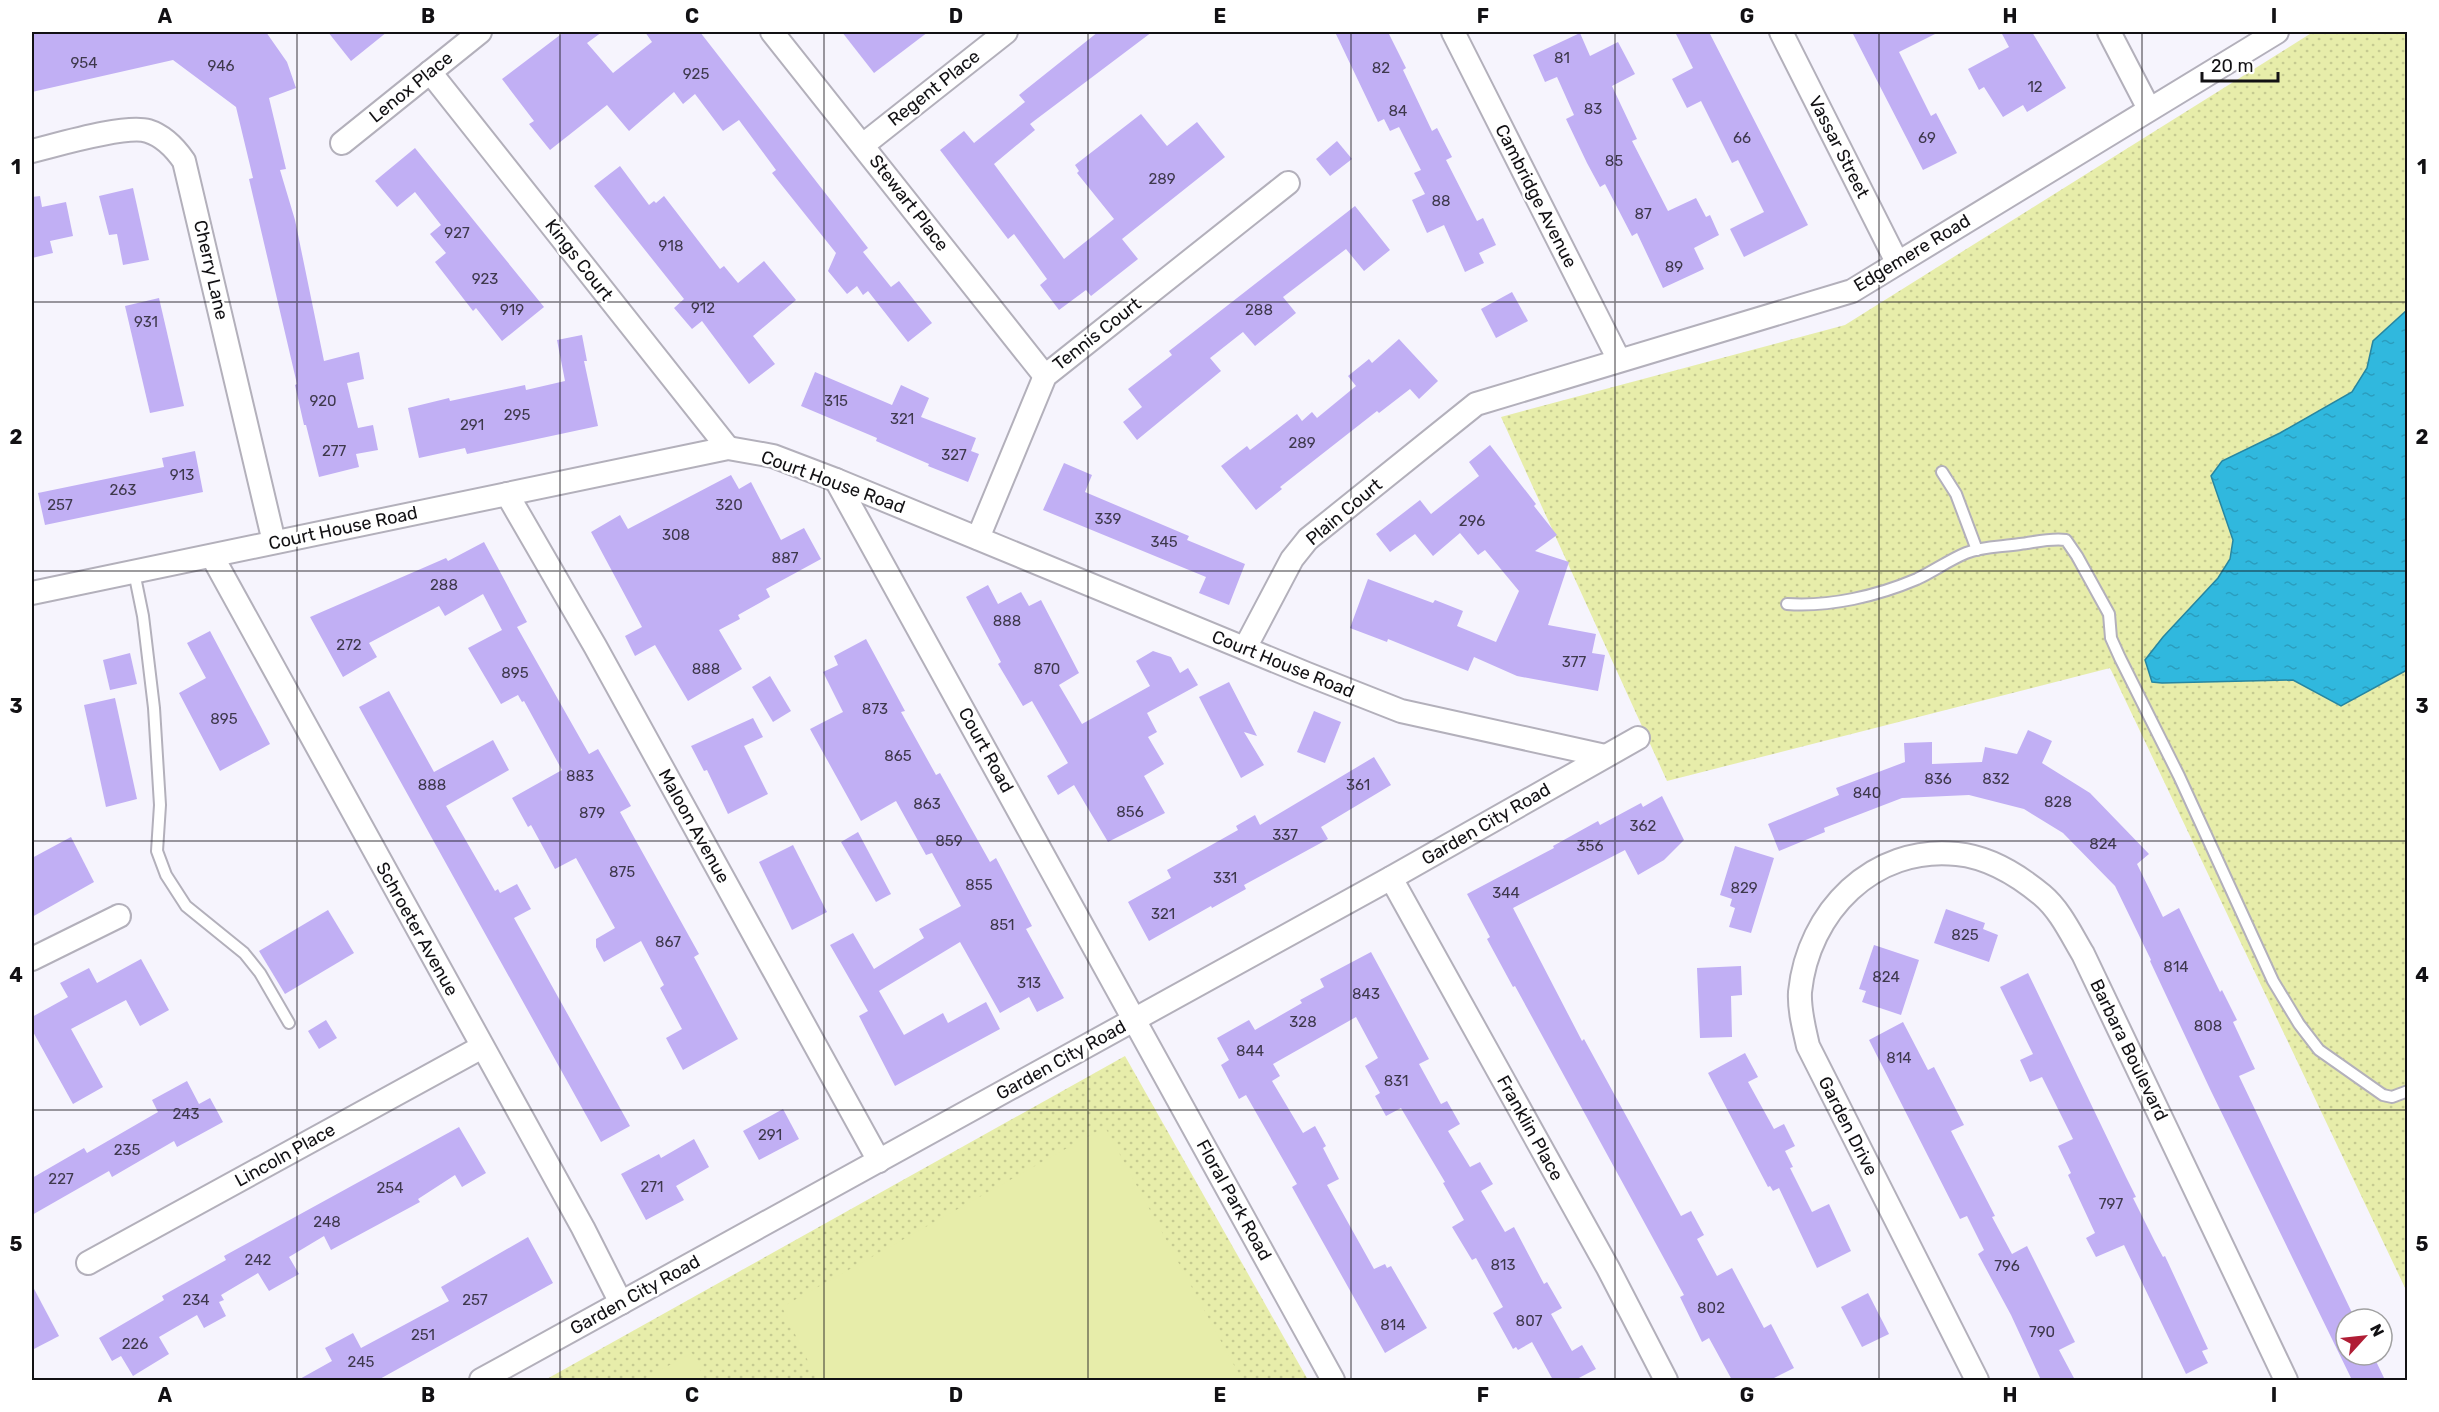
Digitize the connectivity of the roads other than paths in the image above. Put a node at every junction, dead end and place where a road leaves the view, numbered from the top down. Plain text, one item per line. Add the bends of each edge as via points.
1 (480, 32) edge
2 (772, 32) edge
3 (1006, 32) edge
4 (1453, 32) edge
5 (1781, 32) edge
6 (2109, 32) edge
7 (2277, 32) edge
8 (429, 72) junction
9 (2149, 109) junction
10 (342, 143) dead end
11 (863, 145) junction
12 (32, 151) edge
13 (1288, 183) dead end
14 (1897, 262) junction
15 (1619, 360) junction
16 (1045, 375) junction
17 (1476, 404) joint
18 (728, 448) junction
19 (1942, 472) dead end
20 (836, 480) junction
21 (507, 494) junction
22 (978, 538) junction
23 (274, 542) junction
24 (1977, 550) junction
25 (212, 556) junction
26 (134, 572) junction
27 (32, 593) edge
28 (1787, 604) dead end
29 (1245, 648) junction
30 (1638, 738) dead end
31 (1605, 756) junction
32 (1868, 874) joint
33 (1391, 878) junction
34 (119, 916) dead end
35 (32, 959) edge
36 (1135, 1019) junction
37 (289, 1023) dead end
38 (482, 1047) junction
39 (2408, 1091) edge
40 (879, 1161) junction
41 (87, 1263) dead end
42 (621, 1303) junction
43 (482, 1380) edge
44 (1333, 1380) edge
45 (1666, 1380) edge
46 (1977, 1380) edge
47 (2286, 1380) edge

1 - 8 street, Lenox Place
2 - 11 street, Stewart Place
3 - 11 street, Regent Place
4 - 15 street, Cambridge Avenue
5 - 14 street, Vassar Street
6 - 9 street
7 - 9 street, Edgemere Road
8 - 10 street, Lenox Place
8 - 18 street, Kings Court
9 - 14 street, Edgemere Road
11 - 16 street, Stewart Place
12 - 23 street, Cherry Lane via 121,131 147,131 173,145 184,160
13 - 16 street, Tennis Court
14 - 15 street, Edgemere Road via 1852,291
15 - 17 street, Edgemere Road
16 - 22 street, Tennis Court
17 - 29 street, Plain Court via 1308,539 1292,559
18 - 20 street, Court House Road via 773,456
18 - 21 street, Court House Road
19 - 24 lane via 1956,494
20 - 22 street, Court House Road
20 - 36 street, Court Road
21 - 23 street, Court House Road
21 - 40 street, Maloon Avenue
22 - 29 street, Court House Road
23 - 25 street, Court House Road
24 - 28 lane via 1918,579 1883,590 1841,601 1806,606
24 - 39 lane via 2053,538 2066,540 2109,614 2120,658 2274,981 2299,1024 2319,1050 2383,1095 2392,1097
25 - 26 street, Court House Road
25 - 38 street, Schroeter Avenue
26 - 27 street, Court House Road
26 - 37 lane via 154,708 160,805 157,852 186,906 244,953
29 - 31 street, Court House Road via 1401,711
30 - 31 street, Garden City Road
31 - 33 street, Garden City Road
32 - 46 street, Garden Drive via 1833,906 1811,943 1800,992 1802,1020 1808,1046
32 - 47 street, Barbara Boulevard via 1902,859 1958,854 2013,874 2043,896 2058,913 2083,954
33 - 36 street, Garden City Road
33 - 45 street, Franklin Place
34 - 35 street
36 - 40 street, Garden City Road
36 - 44 street, Floral Park Road
38 - 41 street, Lincoln Place
38 - 42 street, Schroeter Avenue
40 - 42 street, Garden City Road
42 - 43 street, Garden City Road

